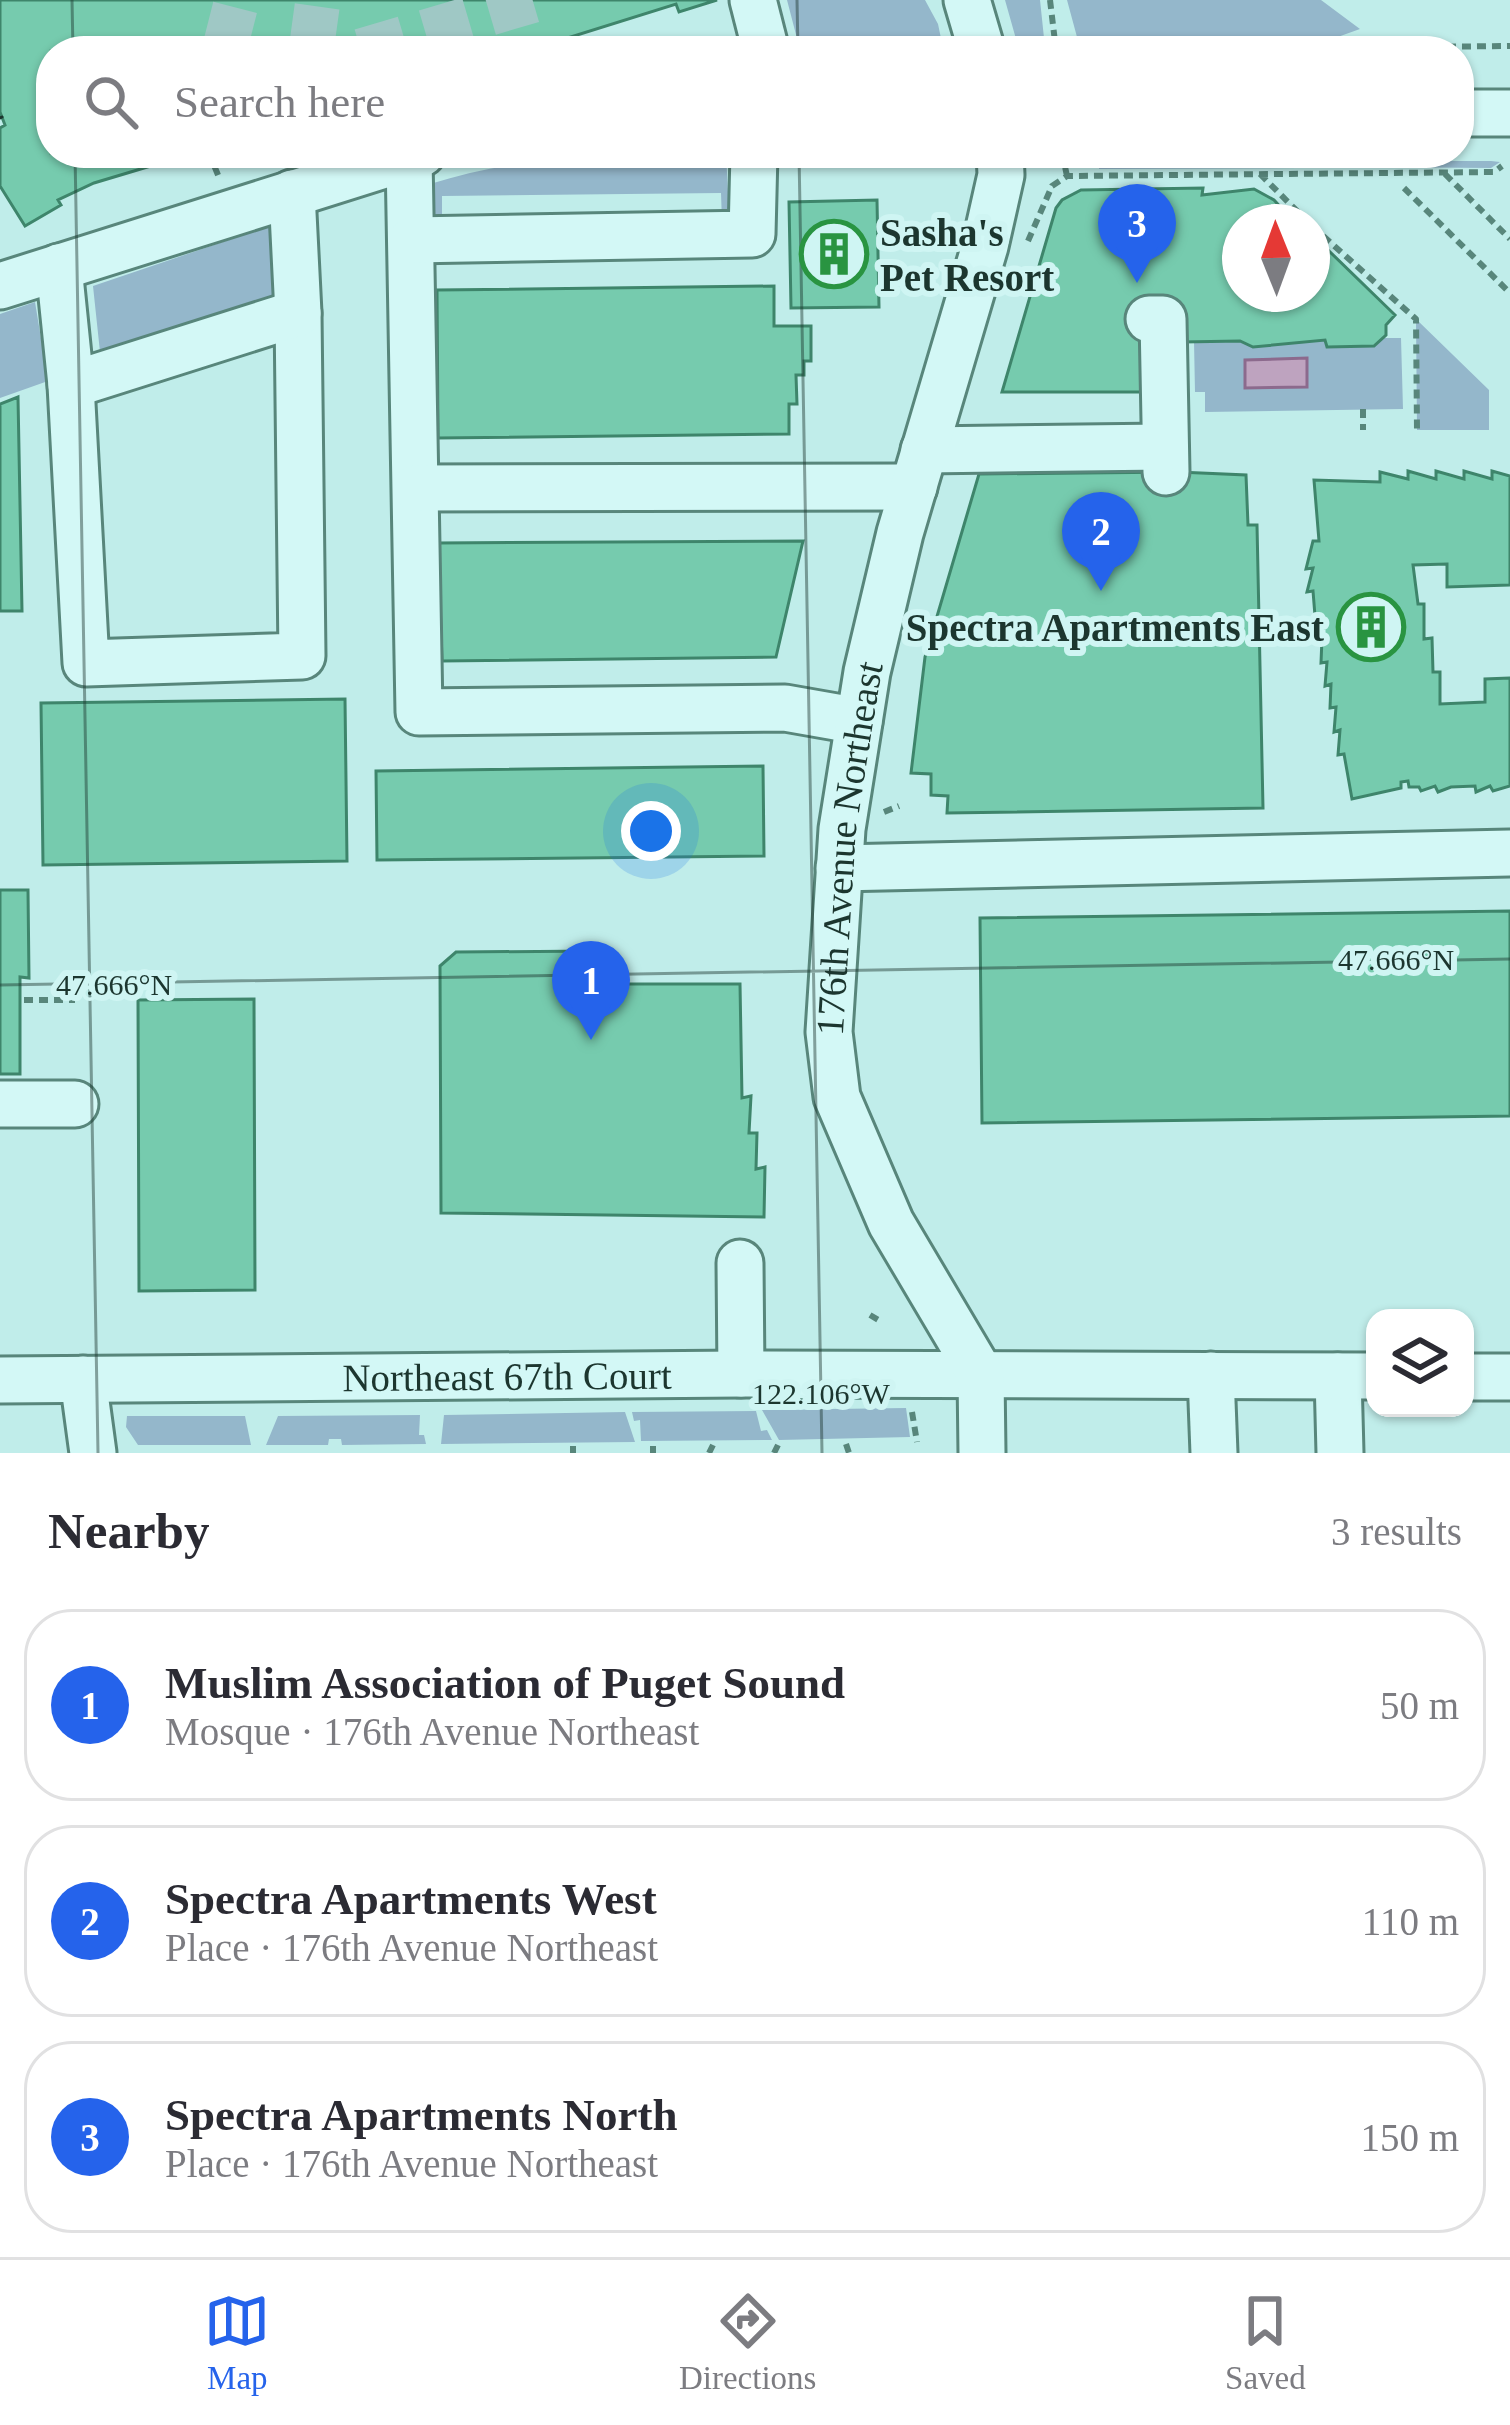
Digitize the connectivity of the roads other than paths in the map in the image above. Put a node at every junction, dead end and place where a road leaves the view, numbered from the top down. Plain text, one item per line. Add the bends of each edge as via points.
1 (753, 0) edge
2 (967, 0) edge
3 (762, 36) edge
4 (978, 36) edge
5 (1474, 113) edge
6 (1510, 113) edge
7 (352, 168) edge
8 (415, 168) edge
9 (754, 168) edge
10 (1001, 168) edge
11 (312, 176) edge
12 (412, 240) junction
13 (59, 267) junction
14 (0, 286) edge
15 (298, 313) junction
16 (1149, 319) dead end
17 (71, 385) junction
18 (919, 468) junction
19 (416, 488) junction
20 (859, 721) junction
21 (1510, 853) edge
22 (839, 868) junction
23 (0, 1104) edge
24 (75, 1104) dead end
25 (740, 1263) dead end
26 (741, 1374) junction
27 (981, 1375) junction
28 (1211, 1375) junction
29 (1356, 1376) edge
30 (1474, 1377) edge
31 (1510, 1378) edge
32 (83, 1379) junction
33 (0, 1380) edge
34 (94, 1453) edge
35 (982, 1453) edge
36 (1214, 1453) edge
37 (1340, 1453) edge

1 - 3 street
2 - 4 street
5 - 6 street
7 - 11 street
8 - 12 street
9 - 12 street via 752,234
10 - 18 street, 176th Avenue Northeast
11 - 13 street
11 - 15 street
12 - 19 street
13 - 14 street
13 - 17 street
15 - 17 street
15 - 17 street via 302,656 86,662
16 - 18 street via 1163,319 1166,460
18 - 19 street
18 - 20 street, 176th Avenue Northeast
19 - 20 street via 419,712 785,708
20 - 22 street, 176th Avenue Northeast
21 - 22 street
22 - 27 street, 176th Avenue Northeast via 829,1032 837,1097 892,1222
23 - 24 street
25 - 26 street
26 - 27 street, Northeast 67th Court
26 - 32 street, Northeast 67th Court
27 - 28 street, Northeast 67th Court
27 - 35 street, 176th Avenue Northeast
28 - 29 street, Northeast 67th Court
28 - 36 street
29 - 37 street
30 - 31 street
32 - 33 street, Northeast 67th Court
32 - 34 street

